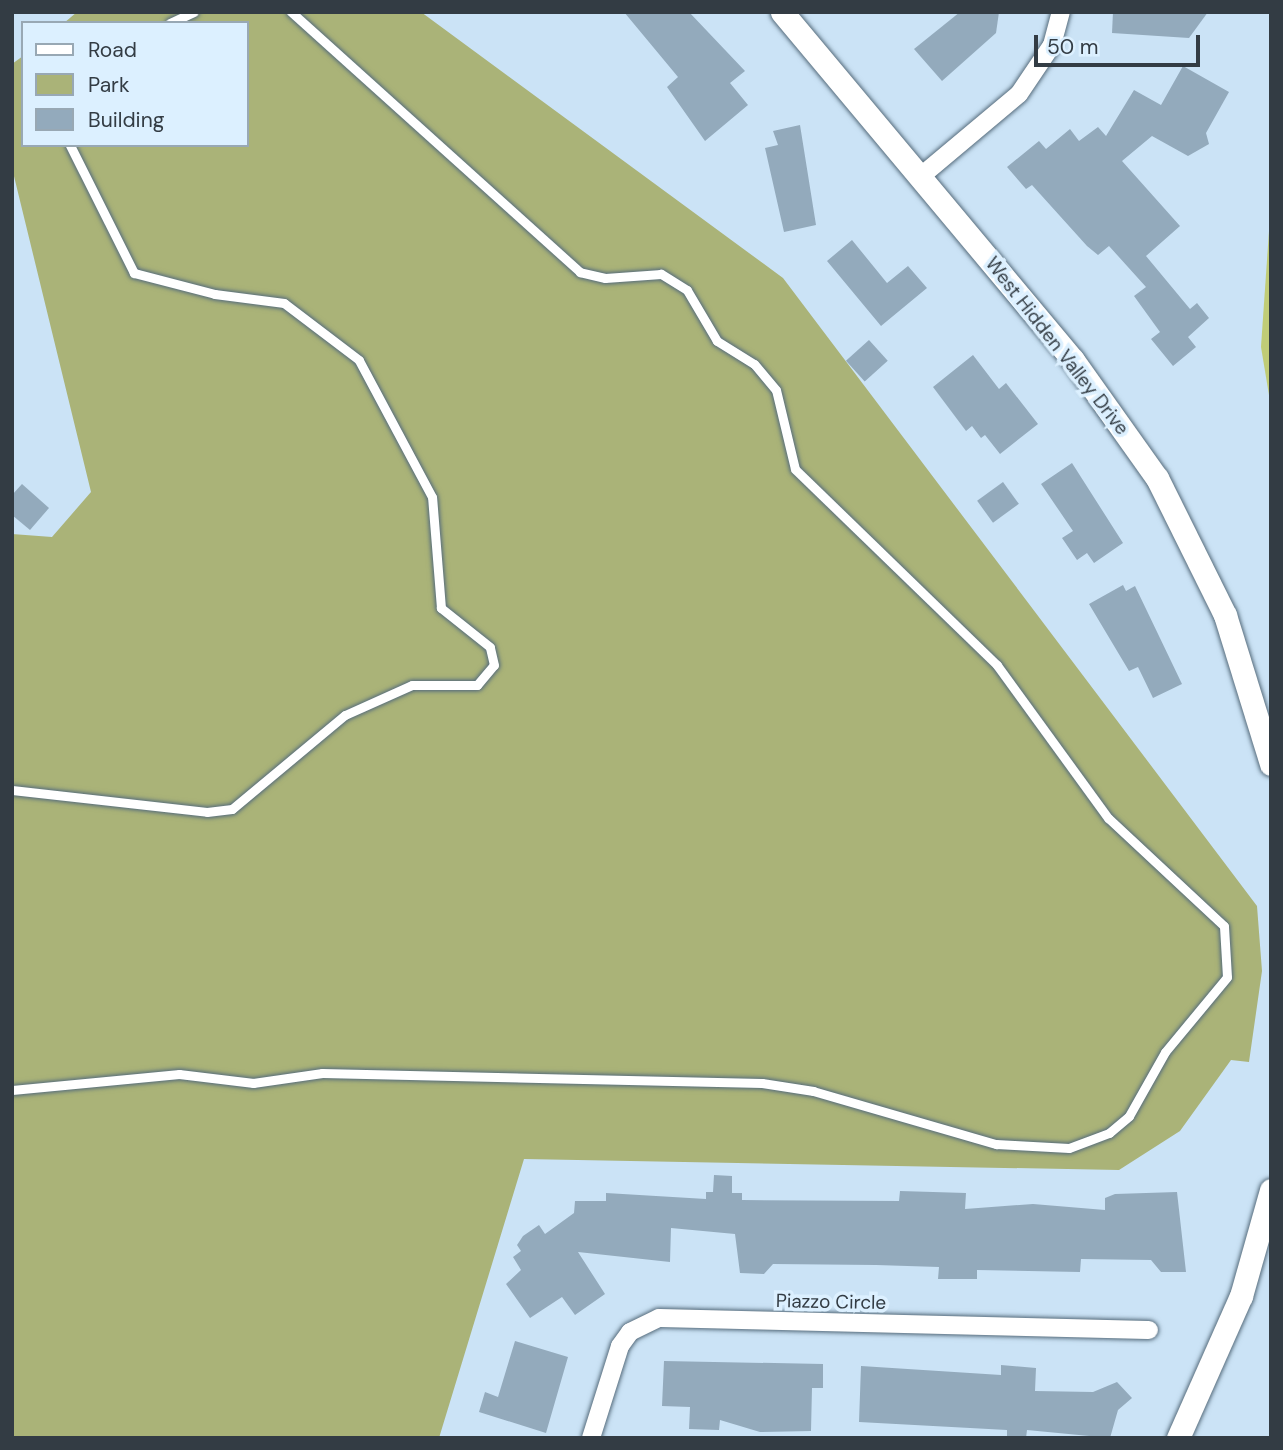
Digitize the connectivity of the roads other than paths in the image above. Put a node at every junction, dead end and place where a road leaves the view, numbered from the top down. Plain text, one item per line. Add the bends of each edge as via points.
1 (194, 12) edge
2 (291, 12) edge
3 (782, 12) edge
4 (1061, 12) edge
5 (174, 21) edge
6 (71, 147) edge
7 (920, 177) junction
8 (1271, 764) edge
9 (12, 790) edge
10 (12, 1090) edge
11 (1271, 1190) edge
12 (1149, 1330) dead end
13 (591, 1438) edge
14 (1178, 1438) edge

1 - 5 lane
2 - 10 lane via 580,272 605,278 662,274 687,290 717,341 754,364 776,390 795,469 997,665 1108,818 1224,926 1231,958 1227,976 1165,1052 1129,1116 1109,1133 1069,1148 996,1144 813,1091 762,1083 322,1073 253,1083 180,1074
3 - 7 street, West Hidden Valley Drive
4 - 7 street via 1052,45 1019,93
6 - 9 lane via 134,273 215,295 284,303 359,360 432,497 441,608 489,647 495,665 477,685 412,685 352,711 232,809 207,812
7 - 8 street, West Hidden Valley Drive via 1073,360 1157,478 1224,615
11 - 14 street via 1241,1296
12 - 13 street, Piazzo Circle via 659,1318 636,1328 620,1346

